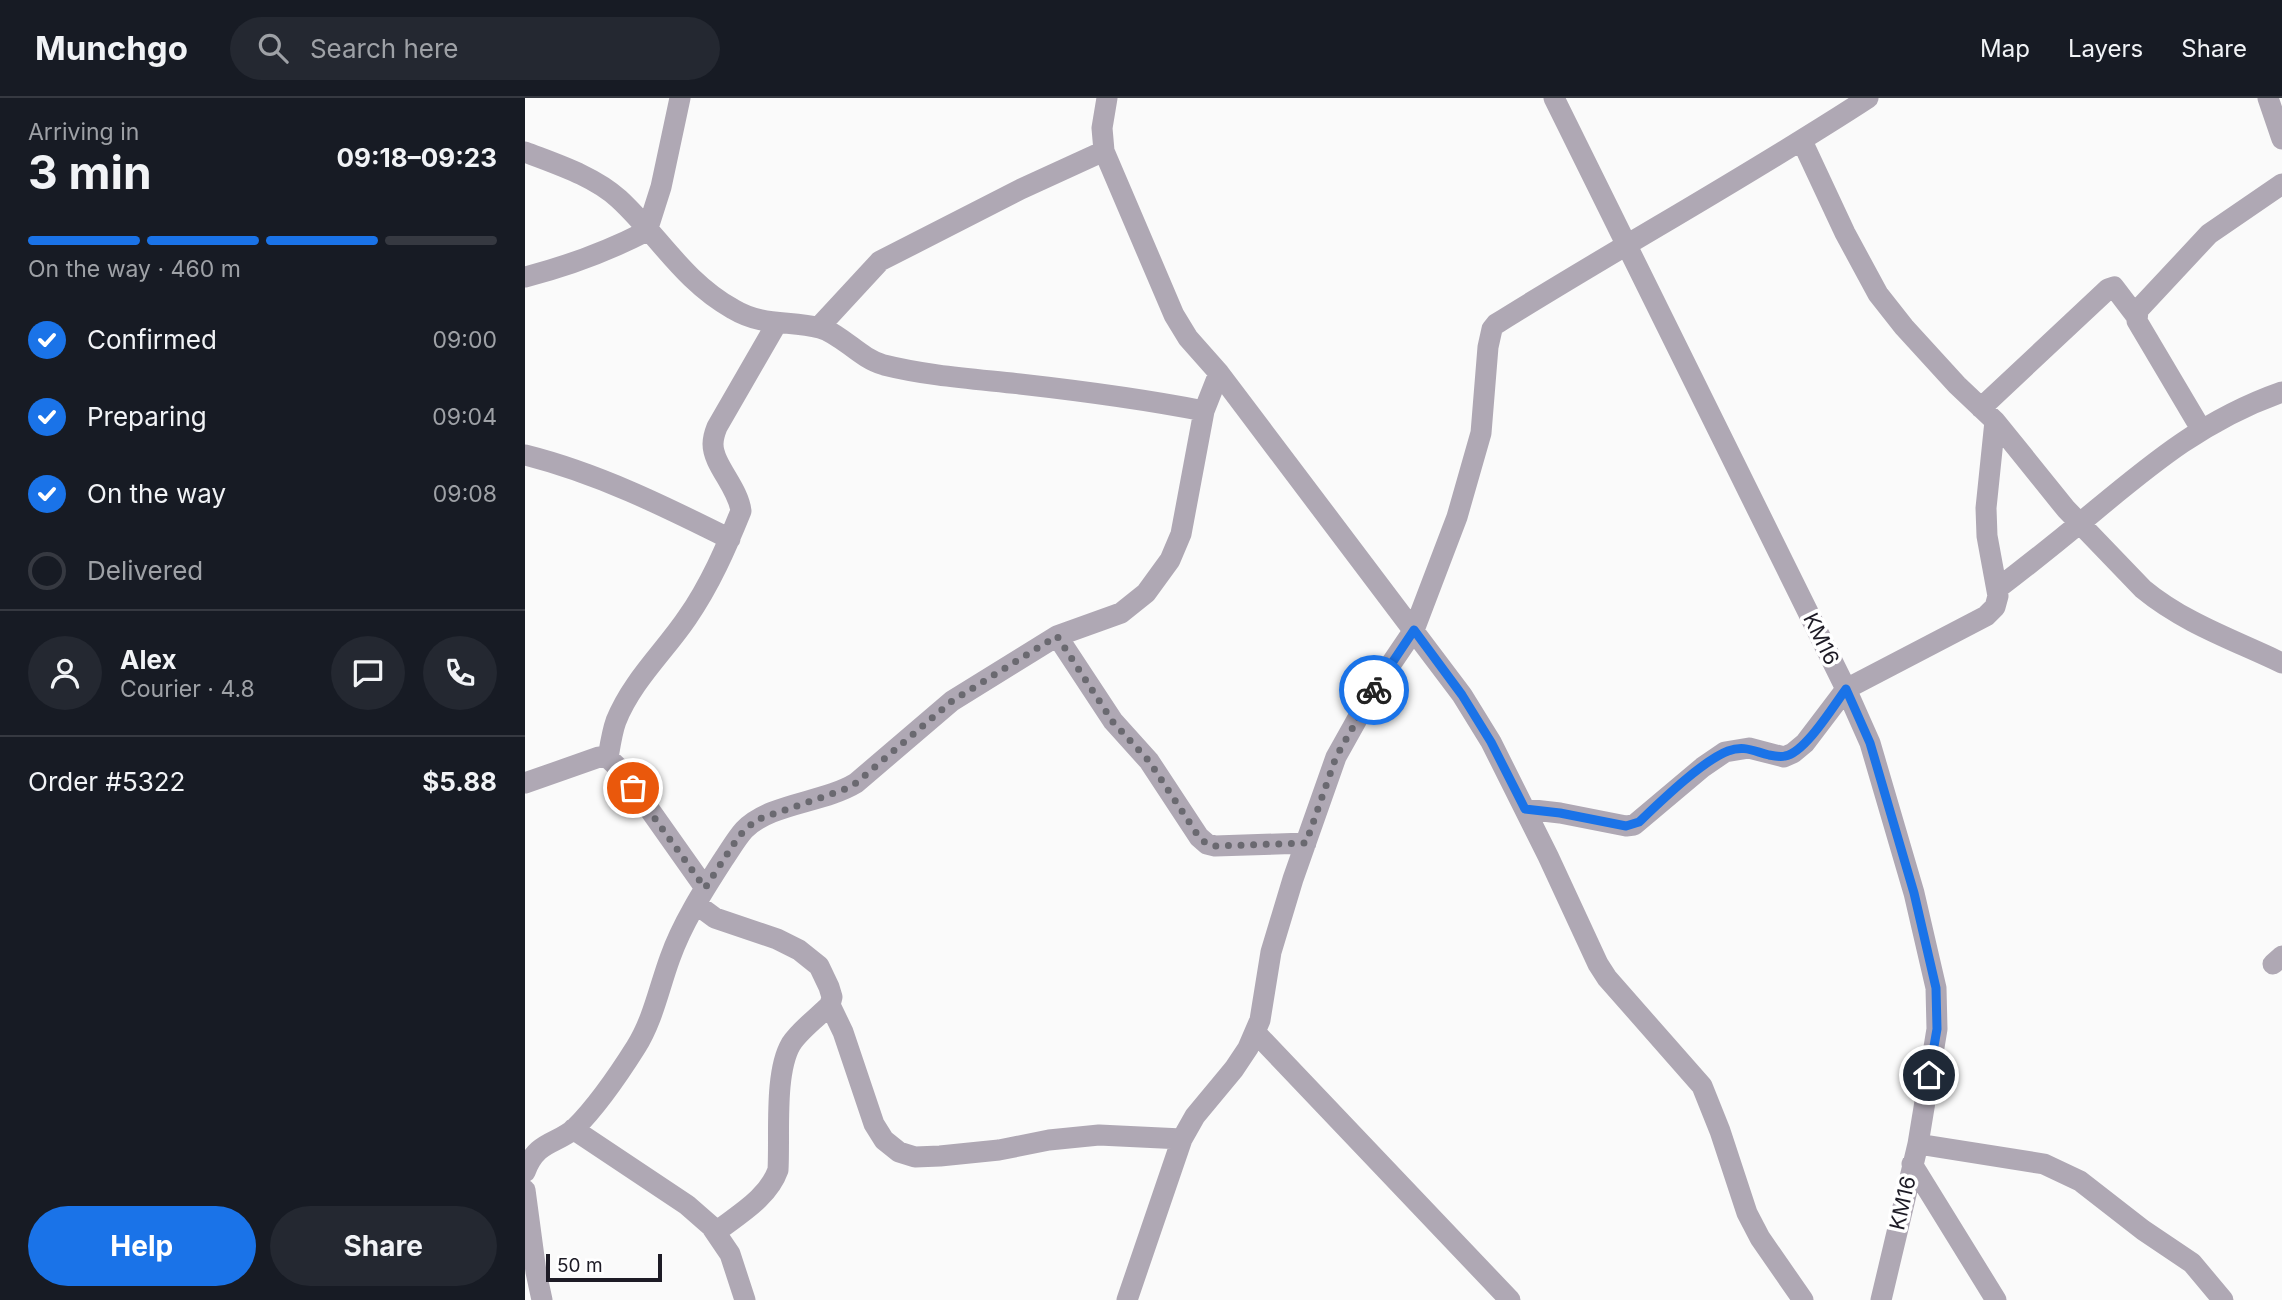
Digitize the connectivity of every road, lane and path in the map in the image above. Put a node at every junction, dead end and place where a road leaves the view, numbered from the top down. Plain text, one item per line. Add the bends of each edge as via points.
1 (680, 98) edge
2 (1107, 98) edge
3 (1554, 98) edge
4 (1868, 98) edge
5 (2269, 98) edge
6 (2282, 139) edge
7 (1802, 141) junction
8 (1104, 151) junction
9 (525, 152) edge
10 (2282, 184) edge
11 (647, 231) junction
12 (1625, 244) junction
13 (525, 277) edge
14 (2136, 316) junction
15 (777, 323) junction
16 (819, 327) junction
17 (1219, 373) junction
18 (2282, 392) edge
19 (1204, 411) junction
20 (1988, 414) junction
21 (2201, 429) junction
22 (525, 455) edge
23 (2080, 524) junction
24 (730, 539) junction
25 (1997, 589) junction
26 (1414, 630) junction
27 (1057, 636) junction
28 (2282, 663) edge
29 (1846, 689) junction
30 (608, 758) junction
31 (525, 783) edge
32 (1525, 809) junction
33 (1306, 843) junction
34 (701, 896) junction
35 (830, 1005) junction
36 (1255, 1032) junction
37 (573, 1129) junction
38 (1182, 1139) junction
39 (1915, 1154) junction
40 (525, 1172) edge
41 (525, 1190) edge
42 (716, 1232) junction
43 (536, 1272) junction
44 (527, 1300) edge
45 (543, 1300) edge
46 (745, 1300) edge
47 (1126, 1300) edge
48 (1510, 1300) edge
49 (1803, 1300) edge
50 (1881, 1300) edge
51 (1996, 1300) edge
52 (2223, 1300) edge

1 - 11 street
2 - 8 street
3 - 12 street, KM16
4 - 7 street
5 - 6 street
7 - 12 street
7 - 20 street via 1878,294
8 - 16 street via 891,254
8 - 17 street via 1174,316
9 - 11 street via 592,181 618,198
10 - 14 street via 2209,234 2150,295
11 - 13 street via 610,250
11 - 15 street via 701,289 734,311
12 - 26 street via 1492,330 1481,433 1457,517
12 - 29 street, KM16
14 - 20 street via 2118,290 2108,289
14 - 21 street
15 - 16 street
15 - 24 street via 717,427 713,444 740,501 741,511
16 - 19 street via 882,364
17 - 19 street
17 - 26 street
18 - 21 street
19 - 27 street via 1181,534 1170,561 1146,593 1121,613
20 - 23 street
20 - 25 street via 1987,536
21 - 23 street
22 - 24 street via 600,478
23 - 25 street
23 - 28 street via 2157,601
24 - 30 street via 705,591 626,703 616,721
25 - 29 street via 1996,607 1986,616
26 - 32 street via 1462,695
26 - 33 street via 1341,748
27 - 33 street via 1113,722 1149,761 1207,844
27 - 34 street via 952,701 849,787 756,820 739,836
29 - 32 street via 1793,753 1784,757 1749,748 1725,752 1634,825
29 - 39 street, KM16 via 1870,743 1936,988 1937,1029
30 - 31 street via 599,757
30 - 34 street via 623,772
32 - 49 street via 1598,964 1702,1086 1747,1213
33 - 36 street via 1271,952
34 - 35 street via 715,918 777,939 819,966 832,997
34 - 37 street via 670,957 649,1023 637,1045
35 - 38 street via 874,1124 899,1152 940,1156 1099,1135
35 - 42 street via 793,1041 783,1059 774,1182
36 - 38 street via 1234,1069
36 - 48 street
37 - 40 street via 535,1154
37 - 42 street via 687,1205
38 - 47 street
39 - 50 street, KM16
39 - 51 street
39 - 52 street via 2044,1164 2080,1181 2192,1263
41 - 43 street
42 - 46 street via 730,1255
43 - 44 street
43 - 45 street

